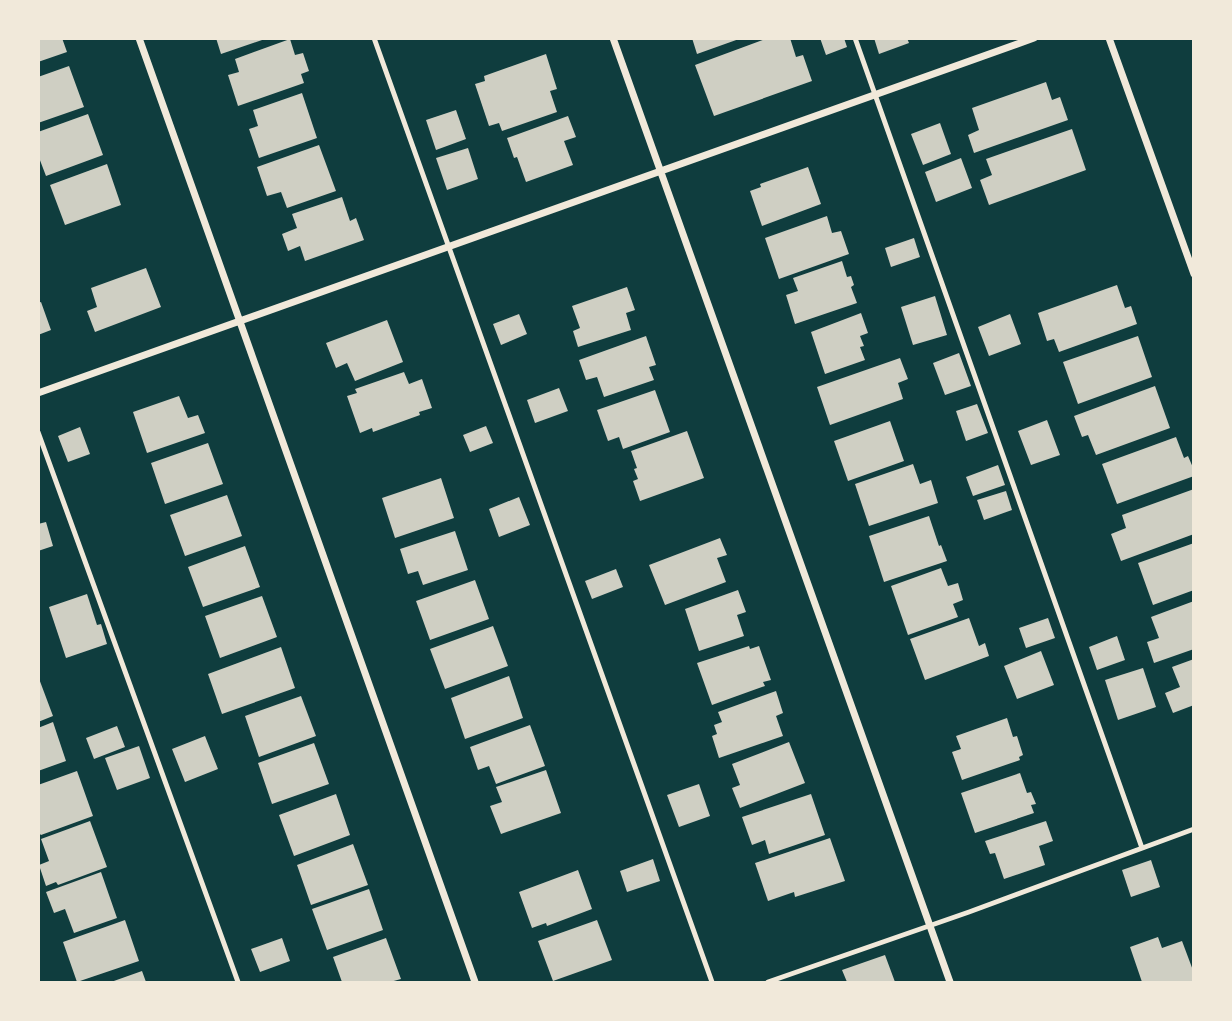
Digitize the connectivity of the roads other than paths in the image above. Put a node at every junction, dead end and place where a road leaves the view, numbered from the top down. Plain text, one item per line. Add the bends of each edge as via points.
1 (139, 38) edge
2 (374, 38) edge
3 (613, 38) edge
4 (855, 38) edge
5 (1034, 38) edge
6 (1109, 38) edge
7 (875, 94) junction
8 (661, 171) junction
9 (448, 247) junction
10 (1194, 274) edge
11 (240, 321) junction
12 (38, 393) edge
13 (38, 432) edge
14 (1194, 829) edge
15 (1142, 848) junction
16 (930, 926) junction
17 (238, 982) edge
18 (475, 982) edge
19 (712, 982) edge
20 (768, 982) edge
21 (950, 982) edge

1 - 11 street
2 - 9 lane
3 - 8 street
4 - 7 lane
5 - 7 street
6 - 10 street
7 - 8 street
7 - 15 lane
8 - 9 street
8 - 16 street
9 - 11 street
9 - 19 lane
11 - 12 street
11 - 18 street
13 - 17 lane
14 - 15 lane
15 - 16 lane
16 - 20 lane
16 - 21 street

